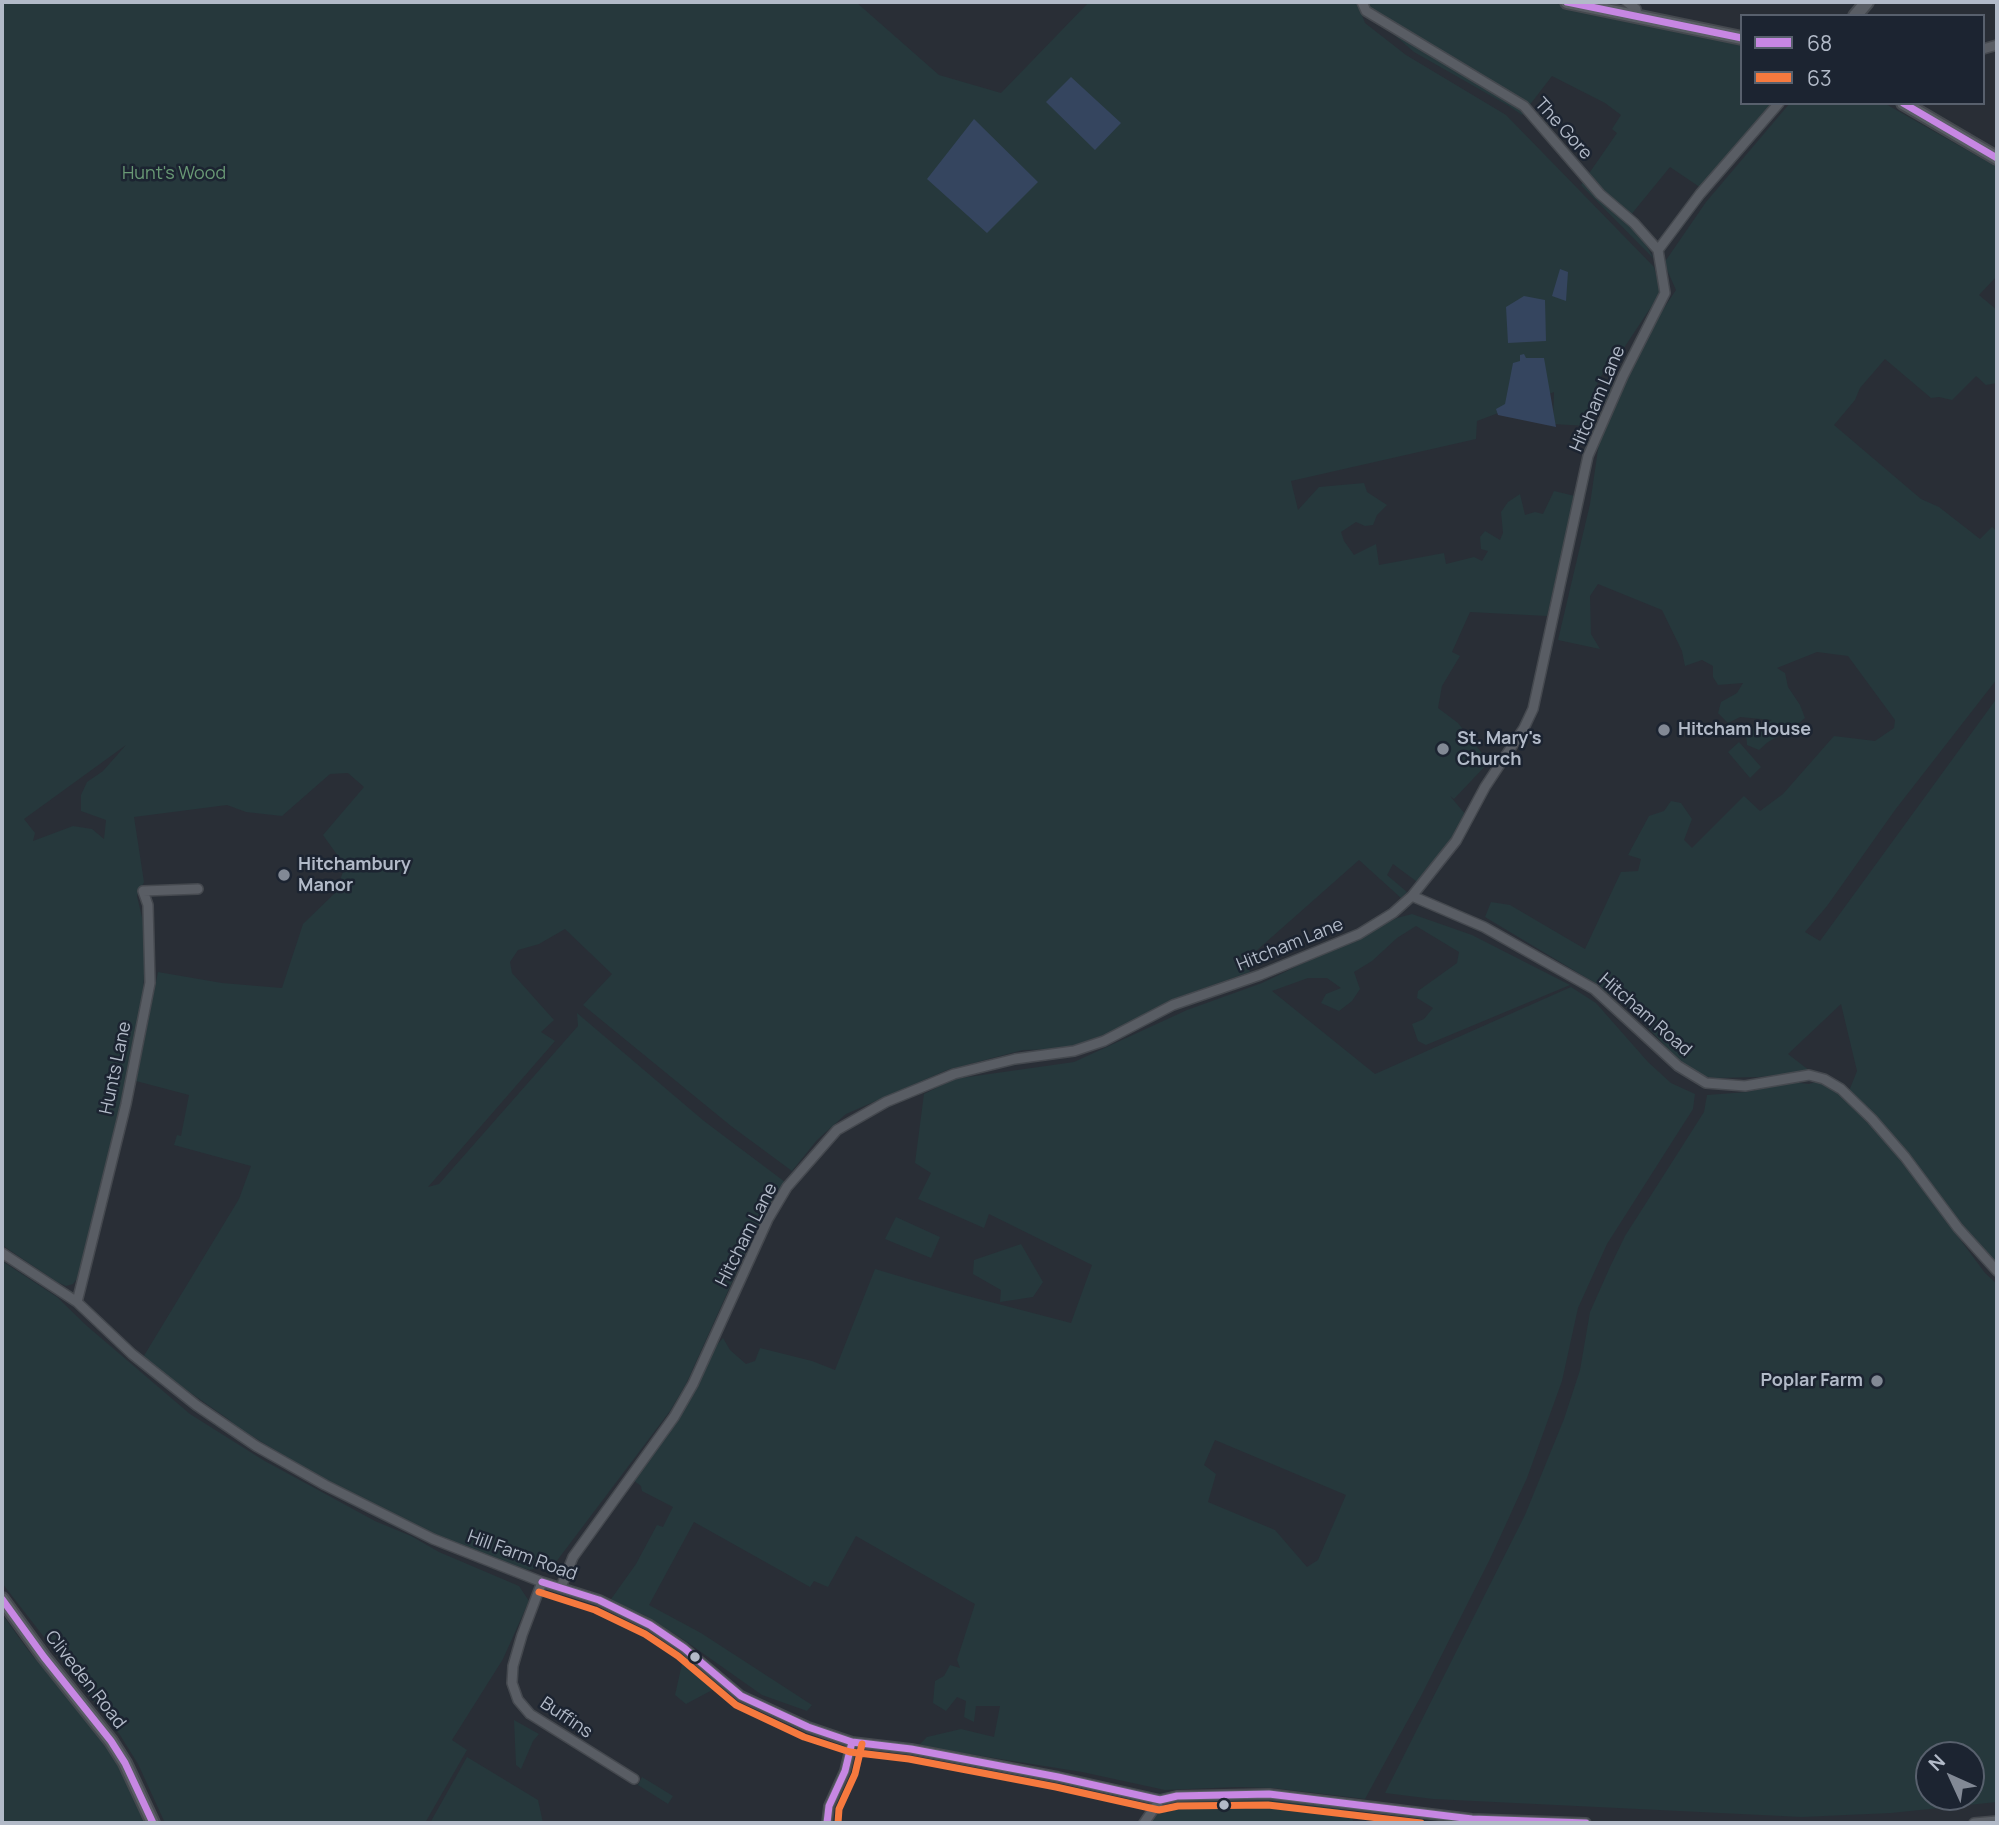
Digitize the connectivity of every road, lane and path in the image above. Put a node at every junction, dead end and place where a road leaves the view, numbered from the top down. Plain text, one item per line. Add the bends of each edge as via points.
1 (1362, 2) edge
2 (1567, 2) edge
3 (1628, 2) edge
4 (1637, 16) junction
5 (1740, 38) edge
6 (1777, 105) edge
7 (1907, 105) edge
8 (1997, 158) edge
9 (1658, 250) junction
10 (198, 888) dead end
11 (1412, 896) junction
12 (2, 1253) edge
13 (1997, 1271) edge
14 (77, 1302) junction
15 (542, 1582) junction
16 (561, 1587) junction
17 (2, 1599) edge
18 (852, 1742) junction
19 (634, 1779) dead end
20 (1160, 1800) junction
21 (1997, 1821) edge
22 (153, 1823) edge
23 (827, 1823) edge
24 (1144, 1823) edge
25 (1586, 1823) edge
26 (1974, 1823) edge

1 - 9 street, The Gore via 1366,12 1524,107 1600,194
2 - 4 street
3 - 4 street
4 - 5 street
6 - 9 street
7 - 8 street
9 - 11 street, Hitcham Lane via 1665,293 1588,456 1533,709 1456,841
10 - 14 street, Hunts Lane via 143,891 148,905 150,983 126,1104
11 - 13 street, Hitcham Road via 1484,927 1594,989 1678,1066 1706,1083 1745,1086 1809,1075 1841,1089 1872,1119
11 - 16 street, Hitcham Lane via 1359,934 1173,1005 1104,1041 954,1074 886,1102 837,1130 787,1187 693,1384 573,1557
12 - 14 street, Hill Farm Road
14 - 15 street, Hill Farm Road via 132,1354 256,1446 433,1539
15 - 16 street, Hill Farm Road
15 - 19 street, Buffins via 513,1666 518,1700 530,1714
16 - 18 street, Hill Farm Road via 650,1625 741,1696
17 - 22 street, Cliveden Road via 111,1741
18 - 20 street, Hill Farm Road via 911,1749
18 - 23 street
20 - 24 street
20 - 25 street, Hill Farm Road via 1269,1794 1472,1819
21 - 26 street

